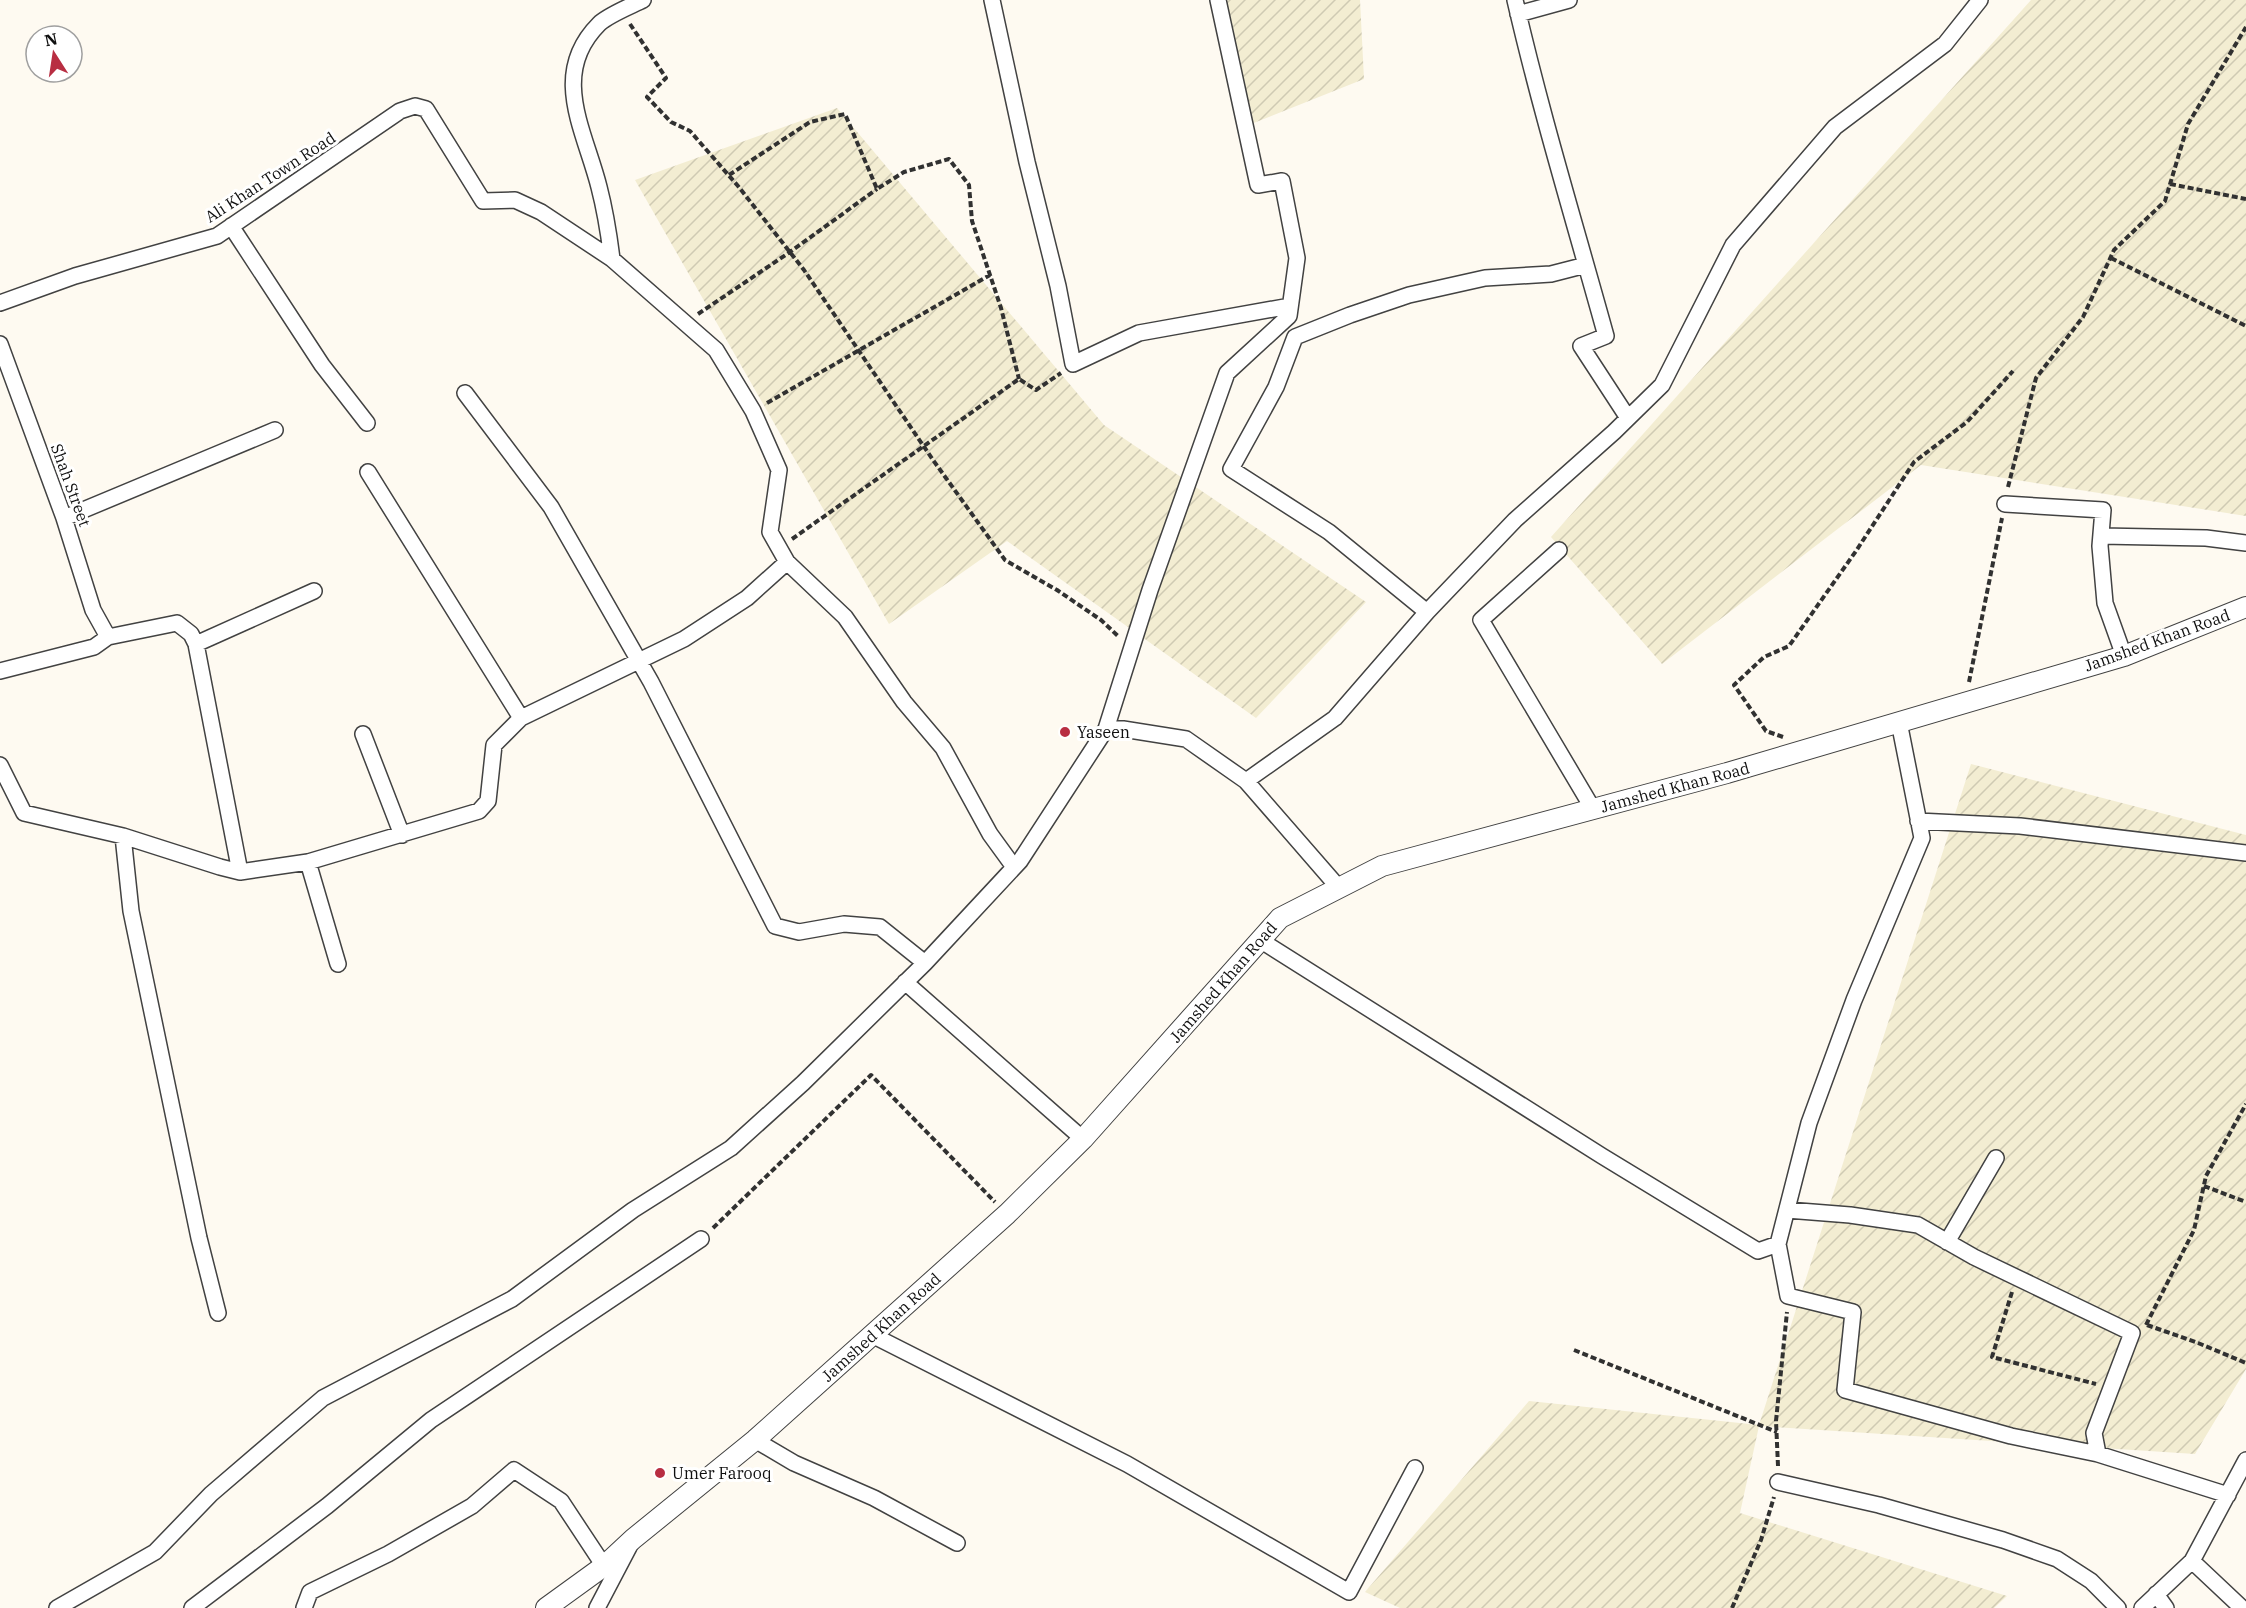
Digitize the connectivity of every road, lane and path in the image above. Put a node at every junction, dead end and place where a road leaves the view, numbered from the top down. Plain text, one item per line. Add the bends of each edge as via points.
1 (643, 0) edge
2 (992, 0) edge
3 (1218, 0) edge
4 (1569, 0) edge
5 (1980, 0) edge
6 (1517, 7) edge
7 (621, 11) junction
8 (2246, 27) edge
9 (729, 176) junction
10 (2170, 184) junction
11 (877, 189) junction
12 (2246, 199) edge
13 (231, 226) junction
14 (790, 252) junction
15 (2110, 258) junction
16 (612, 259) junction
17 (1586, 265) junction
18 (990, 275) junction
19 (0, 303) edge
20 (1290, 306) junction
21 (687, 324) junction
22 (2246, 326) edge
23 (0, 344) edge
24 (858, 350) junction
25 (1073, 364) junction
26 (2013, 371) dead end
27 (1019, 379) junction
28 (465, 393) dead end
29 (753, 411) junction
30 (1628, 418) junction
31 (367, 423) dead end
32 (275, 430) dead end
33 (923, 445) junction
34 (368, 472) dead end
35 (2005, 504) junction
36 (64, 518) junction
37 (2101, 536) junction
38 (2246, 543) edge
39 (779, 549) junction
40 (1559, 550) dead end
41 (787, 562) junction
42 (314, 591) dead end
43 (2246, 607) edge
44 (1427, 612) junction
45 (108, 637) junction
46 (196, 644) junction
47 (1131, 649) junction
48 (2124, 656) junction
49 (637, 660) junction
50 (0, 671) edge
51 (1965, 703) junction
52 (521, 718) junction
53 (1899, 722) junction
54 (1106, 729) junction
55 (363, 734) dead end
56 (1786, 737) dead end
57 (0, 765) edge
58 (1246, 781) junction
59 (1593, 809) junction
60 (1918, 821) junction
61 (402, 835) junction
62 (123, 837) junction
63 (2246, 853) edge
64 (308, 862) junction
65 (1014, 867) junction
66 (240, 872) junction
67 (1339, 888) junction
68 (1260, 940) junction
69 (925, 963) junction
70 (338, 964) dead end
71 (905, 982) junction
72 (2246, 1104) edge
73 (1083, 1139) junction
74 (1996, 1158) dead end
75 (2204, 1186) junction
76 (2246, 1202) edge
77 (1787, 1210) junction
78 (1006, 1214) junction
79 (701, 1239) joint
80 (1947, 1242) junction
81 (1778, 1244) junction
82 (2016, 1277) junction
83 (1788, 1296) junction
84 (218, 1313) dead end
85 (2146, 1325) junction
86 (2132, 1333) junction
87 (872, 1335) junction
88 (1575, 1350) dead end
89 (2246, 1363) edge
90 (2111, 1388) junction
91 (1777, 1432) junction
92 (755, 1440) junction
93 (2098, 1454) junction
94 (2246, 1460) edge
95 (1415, 1468) dead end
96 (1778, 1482) junction
97 (2228, 1495) junction
98 (633, 1539) junction
99 (957, 1543) dead end
100 (2192, 1561) junction
101 (604, 1566) junction
102 (2156, 1594) junction
103 (57, 1608) edge
104 (192, 1608) edge
105 (304, 1608) edge
106 (546, 1608) edge
107 (597, 1608) edge
108 (1732, 1608) edge
109 (2118, 1608) edge
110 (2142, 1608) edge
111 (2166, 1608) edge
112 (2242, 1608) edge

1 - 7 street
2 - 25 street
3 - 20 street via 1258,185 1282,181 1297,258
4 - 6 street
5 - 30 street via 1945,44 1835,127 1733,245 1662,386
6 - 17 street
7 - 9 path via 666,78 647,97 671,122 690,131
7 - 16 street via 600,22 578,52 573,82 579,128 599,186
8 - 10 path via 2188,124
9 - 11 path via 810,122 845,114
9 - 14 path
10 - 12 path
10 - 15 path via 2165,201 2114,249
11 - 14 path
11 - 18 path via 904,172 950,159 969,185 972,221
13 - 16 street, Ali Khan Town Road via 400,111 415,106 426,109 483,201 515,200 542,212
13 - 19 street, Ali Khan Town Road via 217,236 75,276
13 - 31 street via 322,365
14 - 21 path
14 - 24 path
15 - 22 path
15 - 35 path via 2083,317 2036,378
16 - 21 street
17 - 30 street via 1606,336 1581,346
17 - 44 street via 1551,274 1485,278 1409,295 1295,337 1276,387 1231,469 1329,532
18 - 24 path
18 - 27 path
20 - 25 street via 1139,333
20 - 47 street via 1289,316 1227,373
21 - 29 street via 716,350
23 - 36 street, Shah Street
24 - 29 path
24 - 33 path
25 - 27 path via 1036,390
26 - 56 path via 1967,423 1914,462 1789,646 1764,657 1734,685 1766,731
27 - 33 path
28 - 49 street via 551,507
29 - 39 street via 779,470 771,532
30 - 44 street via 1515,520
32 - 36 street
33 - 39 path
33 - 47 path via 1005,560 1101,620
34 - 52 street
35 - 37 street via 2103,510
35 - 51 path
36 - 45 street, Shah Street via 93,610
37 - 38 street via 2206,538
37 - 48 street via 2105,603
39 - 41 street
40 - 59 street via 1481,620
41 - 49 street via 747,598 684,639
41 - 65 street via 845,617 904,702 943,748 990,834
42 - 46 street
43 - 48 street, Jamshed Khan Road
44 - 58 street via 1335,718
45 - 46 street via 177,623 191,634
45 - 50 street via 94,648
46 - 66 street
47 - 54 street
48 - 51 street, Jamshed Khan Road
49 - 52 street
49 - 69 street via 774,926 799,932 844,924 879,927
51 - 53 street, Jamshed Khan Road
52 - 61 street via 494,745 488,801 479,811
53 - 59 street, Jamshed Khan Road
53 - 60 street
54 - 58 street via 1186,739
54 - 65 street
55 - 61 street
57 - 62 street via 24,813
58 - 67 street
59 - 67 street, Jamshed Khan Road via 1383,866
60 - 63 street via 2020,826
60 - 77 street via 1922,838 1854,1000 1809,1123
61 - 64 street
62 - 66 street
62 - 84 street via 131,911
64 - 66 street
64 - 70 street
65 - 69 street
67 - 68 street, Jamshed Khan Road via 1280,918
68 - 73 street, Jamshed Khan Road
68 - 81 street via 1758,1251
69 - 71 street
71 - 73 street
71 - 103 street via 731,1148 633,1210 512,1299 323,1398 211,1494 155,1552
72 - 75 path
73 - 78 street, Jamshed Khan Road
74 - 80 street
75 - 76 path
75 - 85 path via 2194,1230
77 - 80 street via 1918,1225
77 - 81 street
78 - 79 path via 871,1075
78 - 87 street, Jamshed Khan Road
79 - 104 street via 431,1420 327,1506
80 - 82 street
81 - 83 street
82 - 86 street
82 - 90 path via 1992,1357
83 - 91 path
83 - 93 street via 1853,1312 1845,1390 2011,1436
85 - 86 path
85 - 89 path
86 - 90 street
87 - 92 street, Jamshed Khan Road
87 - 95 street via 1127,1464 1349,1592
88 - 91 path
90 - 93 street via 2094,1433
91 - 96 path
92 - 98 street, Jamshed Khan Road
92 - 99 street
93 - 97 street
94 - 97 street
96 - 108 path via 1761,1540
96 - 109 street via 1879,1505 2057,1559 2091,1581
97 - 100 street
98 - 101 street, Jamshed Khan Road
98 - 107 street
100 - 102 street
100 - 112 street
101 - 105 street via 561,1502 514,1470 472,1506 388,1554 310,1592
101 - 106 street, Jamshed Khan Road
102 - 110 street
102 - 111 street

